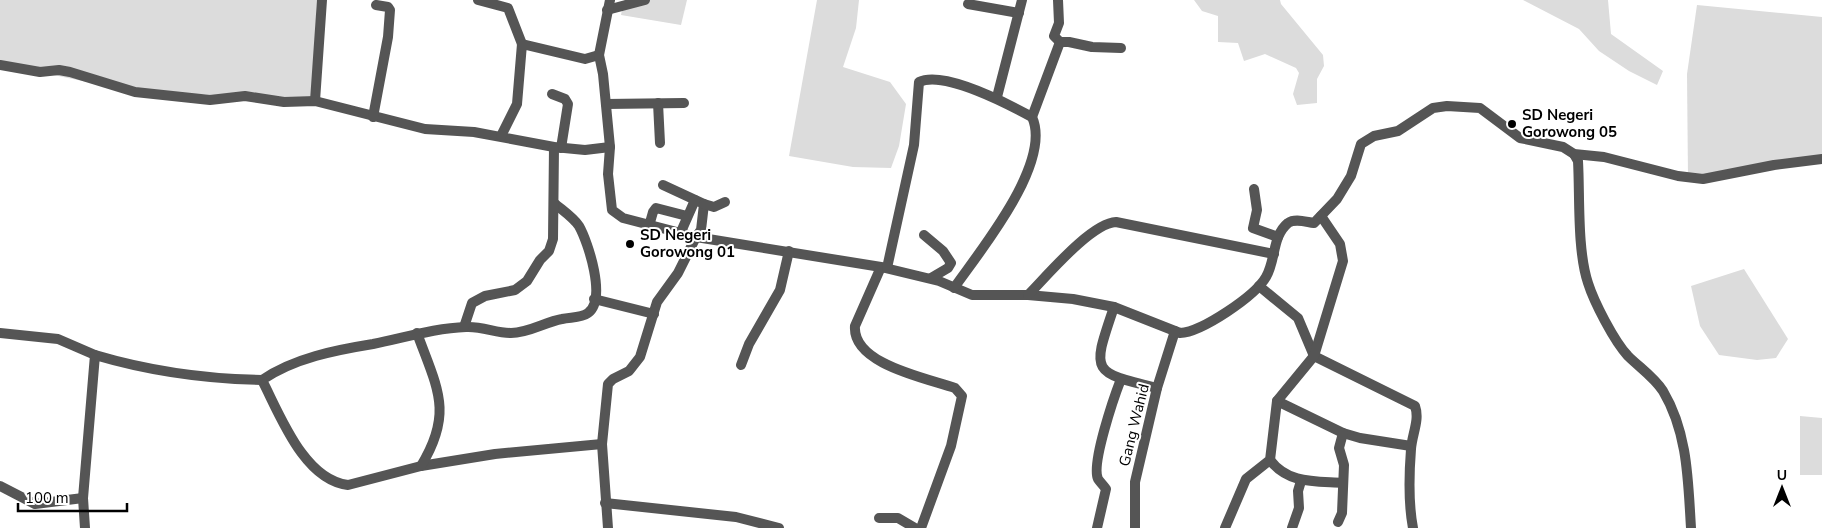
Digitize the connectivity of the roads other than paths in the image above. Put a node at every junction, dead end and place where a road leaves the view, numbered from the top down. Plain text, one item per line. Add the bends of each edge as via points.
1 (322, 0) edge
2 (478, 0) edge
3 (645, 0) edge
4 (1022, 0) edge
5 (1058, 0) edge
6 (968, 4) dead end
7 (376, 5) dead end
8 (609, 5) edge
9 (1019, 13) junction
10 (1060, 42) junction
11 (522, 44) junction
12 (1122, 48) dead end
13 (599, 54) junction
14 (0, 64) edge
15 (552, 94) dead end
16 (997, 97) junction
17 (315, 101) junction
18 (658, 103) junction
19 (684, 103) dead end
20 (606, 104) junction
21 (373, 117) junction
22 (1032, 117) junction
23 (501, 136) junction
24 (660, 143) dead end
25 (610, 147) junction
26 (558, 148) junction
27 (1574, 154) junction
28 (1822, 159) edge
29 (662, 185) dead end
30 (1254, 188) dead end
31 (699, 202) junction
32 (725, 202) dead end
33 (554, 203) junction
34 (687, 216) junction
35 (1321, 216) junction
36 (650, 226) junction
37 (680, 234) junction
38 (924, 235) dead end
39 (696, 237) junction
40 (1278, 237) junction
41 (789, 251) junction
42 (1274, 254) junction
43 (884, 267) junction
44 (931, 278) junction
45 (1260, 286) junction
46 (954, 288) junction
47 (1028, 295) junction
48 (594, 299) junction
49 (1114, 307) junction
50 (654, 314) junction
51 (464, 327) junction
52 (1175, 331) junction
53 (417, 333) junction
54 (0, 334) edge
55 (95, 355) junction
56 (1314, 356) junction
57 (741, 365) dead end
58 (1121, 379) junction
59 (262, 380) junction
60 (1158, 388) junction
61 (1277, 401) junction
62 (1343, 433) junction
63 (602, 444) junction
64 (1411, 446) junction
65 (1270, 460) junction
66 (421, 466) junction
67 (1301, 481) junction
68 (1343, 483) junction
69 (0, 486) edge
70 (83, 498) junction
71 (605, 503) junction
72 (880, 518) dead end
73 (1338, 522) dead end
74 (85, 528) edge
75 (608, 528) edge
76 (778, 528) edge
77 (915, 528) edge
78 (921, 528) edge
79 (1097, 528) edge
80 (1135, 528) edge
81 (1225, 528) edge
82 (1292, 528) edge
83 (1413, 528) edge
84 (1691, 528) edge

1 - 17 street
2 - 11 street via 508,8
3 - 8 street
4 - 9 street
5 - 10 street via 1059,23 1054,36
6 - 9 street
7 - 21 street via 390,10
8 - 13 street
9 - 16 street
10 - 12 street
10 - 22 street
11 - 13 street via 585,59
11 - 23 street via 516,104
13 - 20 street
14 - 17 street via 40,72 59,70 125,90 200,100 245,96 284,102
15 - 26 street via 565,99 568,104
16 - 22 street
16 - 43 street via 942,80 919,82 914,145
17 - 21 street
18 - 19 street
18 - 20 street
18 - 24 street
20 - 25 street
21 - 23 street via 425,129
22 - 46 street via 1035,134 1025,180 1004,218
23 - 26 street
25 - 26 street via 585,150
25 - 36 street via 608,174 612,210 623,218
26 - 33 street
27 - 28 street via 1604,157 1703,180
27 - 35 street via 1563,147 1520,138 1480,108 1432,108 1398,131 1374,136 1361,144 1352,176
27 - 84 street via 1578,161 1582,240 1588,282 1619,344 1656,383 1679,426 1687,464
29 - 31 street
30 - 40 street via 1257,210 1253,228
31 - 32 street via 714,207
31 - 34 street
31 - 39 street via 701,230
33 - 48 street via 578,225 588,247 595,274
33 - 51 street via 552,245 527,281 509,292 477,299 472,303
34 - 36 street via 656,208
34 - 37 street
35 - 40 street via 1314,223 1289,222
35 - 56 street via 1337,237 1343,256
36 - 37 street
37 - 39 street
38 - 44 street via 943,251 950,263
39 - 41 street
39 - 50 street via 678,273 657,302
40 - 42 street
41 - 43 street
41 - 57 street via 780,290 749,344
42 - 45 street
42 - 47 street via 1107,222 1076,246
43 - 44 street
43 - 78 street via 855,326 854,336 858,344 872,357 888,365 955,388 962,396 951,446
44 - 46 street
45 - 52 street via 1201,327 1186,332
45 - 56 street via 1298,318
46 - 47 street via 972,296
47 - 49 street
48 - 50 street
48 - 51 street via 592,309 582,316 518,332
49 - 52 street
49 - 58 street via 1100,348 1099,364 1103,370
50 - 63 street via 640,357 629,371 608,384
51 - 53 street
52 - 60 street, Gang Wahid
53 - 59 street via 322,354 273,372
53 - 66 street via 435,380 441,410 433,446
54 - 55 street via 58,339
55 - 59 street via 192,375
55 - 70 street
56 - 61 street
56 - 64 street via 1415,406 1418,413
58 - 60 street
58 - 79 street via 1097,464 1098,478 1106,489
59 - 66 street via 303,455 333,481 348,485
60 - 80 street, Gang Wahid via 1135,482
61 - 62 street
61 - 65 street
62 - 64 street
62 - 68 street via 1339,448 1344,465
63 - 66 street via 495,454
63 - 71 street
64 - 83 street via 1409,504
65 - 67 street via 1281,472
65 - 81 street via 1246,479
67 - 68 street
67 - 82 street via 1299,508
68 - 73 street via 1342,513
69 - 70 street via 35,504
70 - 74 street
71 - 75 street
71 - 76 street via 736,517
72 - 77 street via 898,518

